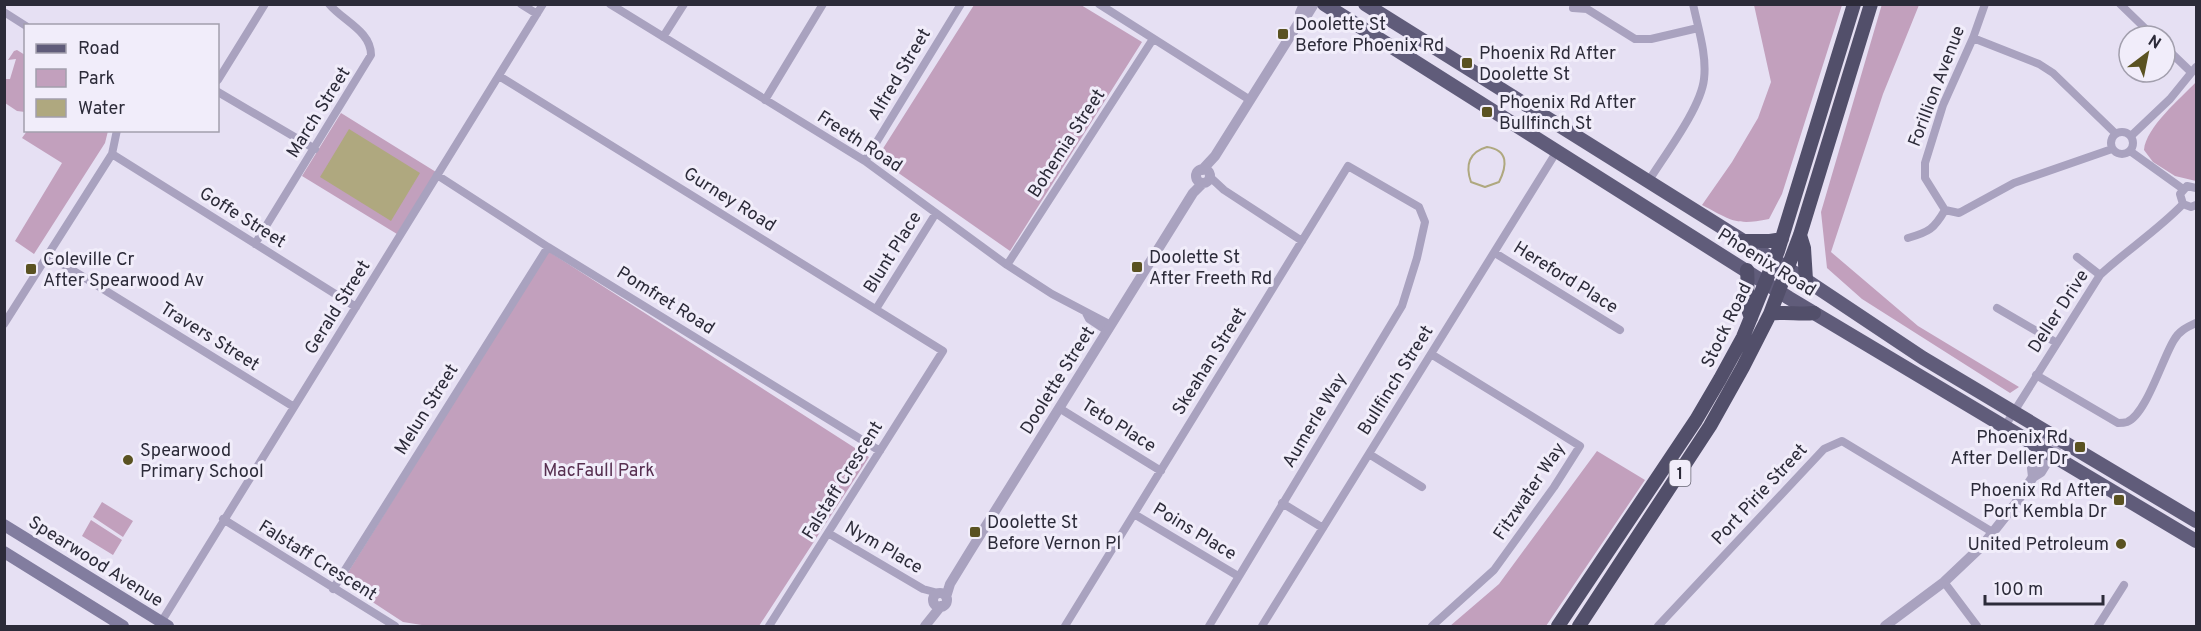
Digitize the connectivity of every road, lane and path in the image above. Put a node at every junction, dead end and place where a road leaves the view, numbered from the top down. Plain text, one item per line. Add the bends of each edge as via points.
1 (265, 4) edge
2 (328, 4) edge
3 (521, 4) edge
4 (543, 4) edge
5 (610, 4) edge
6 (684, 4) edge
7 (823, 4) edge
8 (961, 4) edge
9 (1099, 4) edge
10 (1304, 4) edge
11 (1314, 4) edge
12 (1324, 4) edge
13 (1365, 4) edge
14 (1693, 4) edge
15 (1854, 4) edge
16 (1871, 4) edge
17 (1985, 4) edge
18 (2120, 4) edge
19 (1573, 8) dead end
20 (4, 12) edge
21 (537, 14) junction
22 (1300, 19) junction
23 (2141, 24) edge
24 (24, 25) edge
25 (1698, 28) junction
26 (663, 37) junction
27 (1973, 38) junction
28 (1153, 39) junction
29 (2177, 57) edge
30 (2194, 70) edge
31 (499, 76) junction
32 (219, 78) edge
33 (219, 93) edge
34 (765, 100) junction
35 (1250, 100) junction
36 (117, 132) edge
37 (2115, 133) junction
38 (2131, 136) junction
39 (315, 149) junction
40 (2112, 149) junction
41 (1557, 151) junction
42 (2130, 151) junction
43 (112, 154) junction
44 (865, 161) junction
45 (437, 175) junction
46 (1204, 177) junction
47 (1648, 182) junction
48 (2196, 188) edge
49 (2183, 189) junction
50 (2183, 204) junction
51 (2196, 205) edge
52 (1946, 210) junction
53 (936, 213) junction
54 (1425, 222) joint
55 (1800, 235) junction
56 (1908, 238) dead end
57 (1782, 239) junction
58 (1302, 241) junction
59 (1742, 241) junction
60 (255, 244) junction
61 (548, 247) junction
62 (1495, 253) junction
63 (48, 255) junction
64 (2077, 257) dead end
65 (1774, 261) junction
66 (1007, 265) junction
67 (1747, 270) junction
68 (1788, 270) junction
69 (2100, 275) junction
70 (1806, 280) junction
71 (1766, 282) junction
72 (1780, 291) junction
73 (356, 307) junction
74 (1997, 308) dead end
75 (876, 309) junction
76 (1814, 313) junction
77 (1770, 314) junction
78 (1751, 318) junction
79 (2196, 323) edge
80 (4, 324) edge
81 (1109, 328) junction
82 (1620, 330) dead end
83 (2057, 343) junction
84 (943, 351) joint
85 (1431, 354) junction
86 (2036, 375) junction
87 (294, 408) junction
88 (1059, 408) junction
89 (2013, 412) junction
90 (2005, 426) junction
91 (2055, 438) junction
92 (880, 451) junction
93 (2048, 451) junction
94 (1369, 454) junction
95 (1161, 471) junction
96 (1422, 487) dead end
97 (1282, 503) junction
98 (1134, 514) junction
99 (224, 519) junction
100 (2196, 521) edge
101 (4, 525) edge
102 (1323, 528) junction
103 (828, 533) junction
104 (1994, 533) junction
105 (2196, 541) edge
106 (4, 552) edge
107 (1238, 576) junction
108 (1944, 582) junction
109 (2124, 585) dead end
110 (333, 589) junction
111 (938, 598) junction
112 (163, 625) edge
113 (123, 627) edge
114 (395, 627) edge
115 (769, 627) edge
116 (925, 627) edge
117 (1065, 627) edge
118 (1209, 627) edge
119 (1262, 627) edge
120 (1432, 627) edge
121 (1558, 627) edge
122 (1579, 627) edge
123 (1658, 627) edge
124 (1885, 627) edge
125 (1977, 627) edge
126 (2098, 627) edge

1 - 32 street
2 - 39 street, March Street via 365,36 371,55
3 - 21 street
4 - 21 street, Gerald Street
5 - 26 street, Freeth Road
6 - 26 street
7 - 34 street
8 - 44 street, Alfred Street
9 - 28 street
10 - 22 street, Doolette Street
11 - 22 street, Doolette Street via 1306,17
12 - 41 main road, Phoenix Road
13 - 47 main road, Phoenix Road
14 - 25 street
15 - 57 highway, Stock Road / 1
16 - 55 highway, Stock Road / 1
17 - 27 street, Forillion Avenue
18 - 23 street
19 - 25 street via 1587,9 1635,39
20 - 24 street
21 - 31 street, Gerald Street
22 - 35 street, Doolette Street
25 - 47 street via 1705,60 1702,88
26 - 34 street, Freeth Road
27 - 37 street via 2053,73
27 - 52 street, Forillion Avenue via 1943,105 1925,163 1925,178
28 - 35 street
28 - 66 street, Bohemia Street
29 - 30 street
30 - 38 street
31 - 45 street, Gerald Street
31 - 75 street, Gurney Road
33 - 39 street
34 - 44 street, Freeth Road
35 - 46 street, Doolette Street
36 - 43 street
37 - 38 street via 2126,132
37 - 40 street via 2110,143
38 - 42 street
39 - 60 street, March Street
40 - 42 street via 2119,154
40 - 52 street via 2014,183 1959,213
41 - 62 street, Bullfinch Street
41 - 67 main road, Phoenix Road
42 - 49 street
43 - 60 street, Goffe Street
43 - 63 street
44 - 53 street, Freeth Road
45 - 61 street, Pomfret Road
45 - 73 street, Gerald Street
46 - 58 street
46 - 81 street, Doolette Street
47 - 59 main road, Phoenix Road
48 - 49 street
49 - 50 street
50 - 51 street
50 - 69 street, Deller Drive
52 - 56 street via 1935,228
53 - 66 street, Freeth Road
53 - 75 street, Blunt Place
54 - 58 street, Skeahan Street via 1419,207 1348,165
54 - 97 street, Aumerle Way via 1402,306
55 - 68 highway, Stock Road / 1
55 - 70 highway
57 - 59 highway
57 - 65 highway, Stock Road / 1
58 - 95 street, Skeahan Street
59 - 65 main road, Phoenix Road
60 - 73 street, Goffe Street
61 - 92 street, Pomfret Road
61 - 110 street, Melun Street
62 - 82 street, Hereford Place
62 - 85 street, Bullfinch Street
63 - 80 street
63 - 87 street, Travers Street
64 - 69 street
65 - 68 main road, Phoenix Road
65 - 71 highway, Stock Road / 1
66 - 81 street, Freeth Road
67 - 71 main road, Phoenix Road
67 - 78 highway via 1746,306
68 - 70 main road, Phoenix Road
68 - 72 highway, Stock Road / 1
69 - 83 street, Deller Drive
70 - 89 main road, Phoenix Road
71 - 72 main road, Phoenix Road
71 - 78 highway, Stock Road / 1
72 - 76 main road, Phoenix Road
72 - 77 highway, Stock Road / 1
73 - 87 street, Gerald Street
74 - 83 street
75 - 84 street, Gurney Road
76 - 77 highway
76 - 90 main road, Phoenix Road
77 - 122 highway, Stock Road / 1 via 1710,426
78 - 121 highway, Stock Road / 1 via 1696,420
79 - 86 street via 2174,339 2158,378 2135,417 2127,422 2118,423
81 - 88 street, Doolette Street
83 - 86 street, Deller Drive
84 - 92 street, Falstaff Crescent
85 - 94 street, Bullfinch Street
85 - 120 street, Fitzwater Way via 1580,446 1494,570
86 - 89 street, Deller Drive
87 - 99 street, Gerald Street
88 - 95 street, Teto Place
88 - 111 street, Doolette Street
89 - 90 street, Deller Drive
89 - 91 main road, Phoenix Road
90 - 93 main road, Phoenix Road
91 - 93 street
91 - 100 main road, Phoenix Road
92 - 103 street, Falstaff Crescent
93 - 104 street via 2041,472 2033,477
93 - 105 main road, Phoenix Road
94 - 96 street
94 - 102 street, Bullfinch Street
95 - 98 street, Skeahan Street
97 - 102 street
97 - 107 street, Aumerle Way
98 - 107 street, Poins Place
98 - 117 street, Skeahan Street
99 - 110 street, Falstaff Crescent
99 - 112 street, Gerald Street
101 - 112 main road, Spearwood Avenue
102 - 119 street, Bullfinch Street
103 - 111 street, Nym Place
103 - 115 street, Falstaff Crescent
104 - 108 street
104 - 123 street, Port Pirie Street via 1842,441 1824,449
106 - 113 main road
107 - 118 street, Aumerle Way
108 - 124 street
108 - 125 street
109 - 126 street
110 - 114 street, Falstaff Crescent
111 - 116 street, Doolette Street

